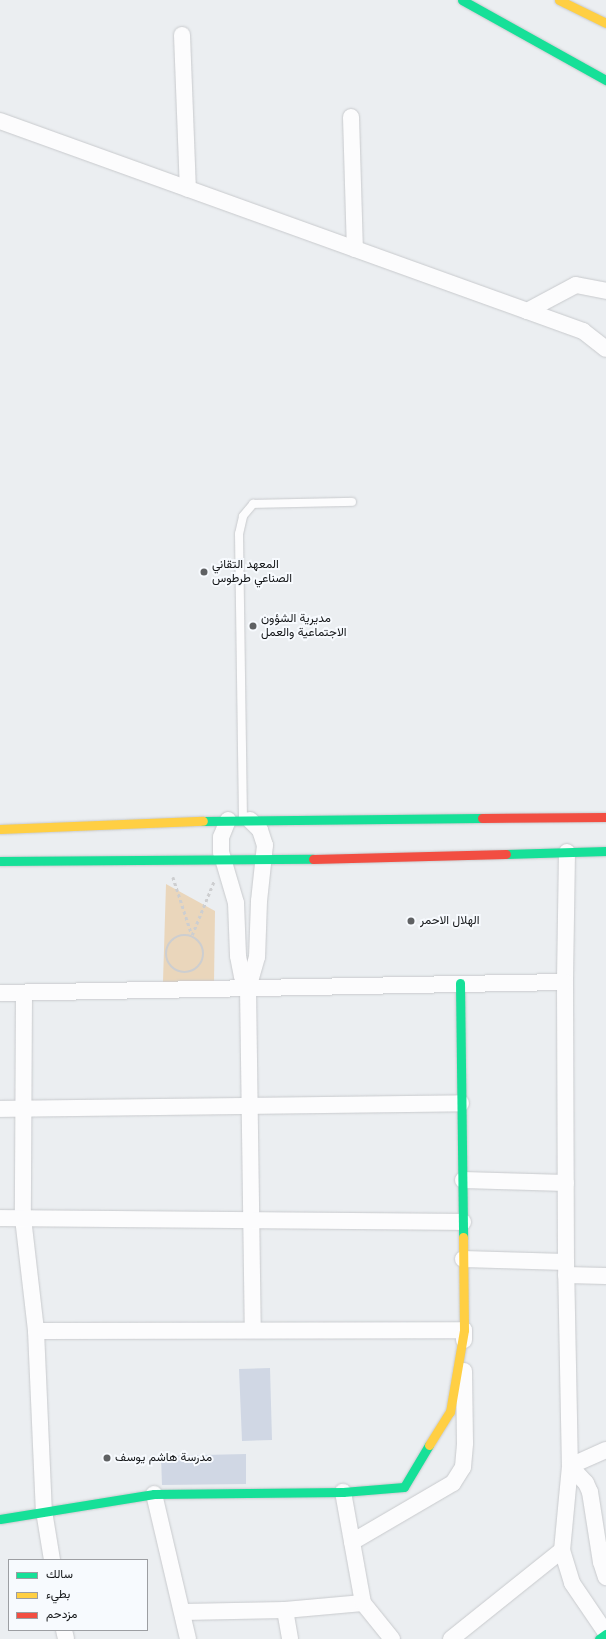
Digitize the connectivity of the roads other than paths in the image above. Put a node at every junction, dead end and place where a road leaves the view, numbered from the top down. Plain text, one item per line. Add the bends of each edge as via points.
1 (462, 0) edge
2 (559, 0) edge
3 (606, 23) edge
4 (182, 35) dead end
5 (606, 80) edge
6 (350, 117) dead end
7 (0, 121) edge
8 (188, 189) junction
9 (355, 249) junction
10 (606, 291) edge
11 (527, 311) junction
12 (606, 349) edge
13 (352, 502) dead end
14 (606, 817) edge
15 (240, 820) junction
16 (0, 829) edge
17 (606, 851) edge
18 (567, 852) junction
19 (223, 860) junction
20 (263, 860) junction
21 (0, 861) edge
22 (565, 982) junction
23 (460, 984) junction
24 (248, 988) junction
25 (0, 993) edge
26 (24, 993) junction
27 (461, 1103) junction
28 (250, 1106) junction
29 (0, 1109) edge
30 (23, 1109) junction
31 (462, 1180) junction
32 (566, 1183) junction
33 (0, 1218) edge
34 (23, 1218) junction
35 (252, 1220) junction
36 (463, 1222) junction
37 (463, 1259) junction
38 (566, 1269) junction
39 (606, 1276) edge
40 (253, 1330) junction
41 (464, 1330) junction
42 (36, 1331) junction
43 (606, 1450) edge
44 (570, 1466) junction
45 (343, 1492) junction
46 (154, 1494) junction
47 (44, 1511) junction
48 (0, 1519) edge
49 (352, 1542) junction
50 (562, 1550) junction
51 (52, 1559) edge
52 (606, 1577) edge
53 (363, 1603) junction
54 (285, 1610) junction
55 (183, 1612) junction
56 (606, 1633) edge
57 (188, 1639) edge
58 (290, 1639) edge
59 (392, 1639) edge
60 (450, 1639) edge
61 (599, 1639) edge

1 - 5 main road
2 - 3 main road
4 - 8 street
6 - 9 street
7 - 8 street
8 - 9 street
9 - 11 street
10 - 11 street via 576,285
11 - 12 street via 583,331
13 - 15 lane via 254,504 243,516 239,534
14 - 15 main road
15 - 16 main road
15 - 19 street via 221,837
15 - 20 street via 256,825 263,837
17 - 18 main road
18 - 20 main road
18 - 22 street
19 - 20 main road
19 - 21 main road
19 - 24 street via 236,903 238,956 242,976
20 - 24 street via 257,957
22 - 23 street
22 - 32 street
23 - 24 street
23 - 27 main road
24 - 26 street
24 - 28 street
25 - 26 street
26 - 30 street
27 - 28 street
27 - 31 main road
28 - 30 street
28 - 35 street
29 - 30 street
30 - 34 street
31 - 32 street
31 - 36 main road
32 - 38 street
33 - 34 street
34 - 35 street
34 - 42 street
35 - 36 street
35 - 40 street
36 - 37 main road
37 - 38 street
37 - 41 main road
38 - 39 street
38 - 44 street
40 - 41 street
40 - 42 street
41 - 45 main road via 450,1412 404,1487
41 - 49 street via 463,1467 453,1483
42 - 47 street
43 - 44 street
44 - 50 street
44 - 52 street via 586,1483 590,1492 601,1562
45 - 46 main road
45 - 49 street
46 - 47 main road
46 - 55 street
47 - 48 main road
47 - 51 street
49 - 53 street
50 - 56 street via 572,1583
50 - 60 street
53 - 54 street
53 - 59 street
54 - 55 street
54 - 58 street
55 - 57 street
56 - 61 main road

